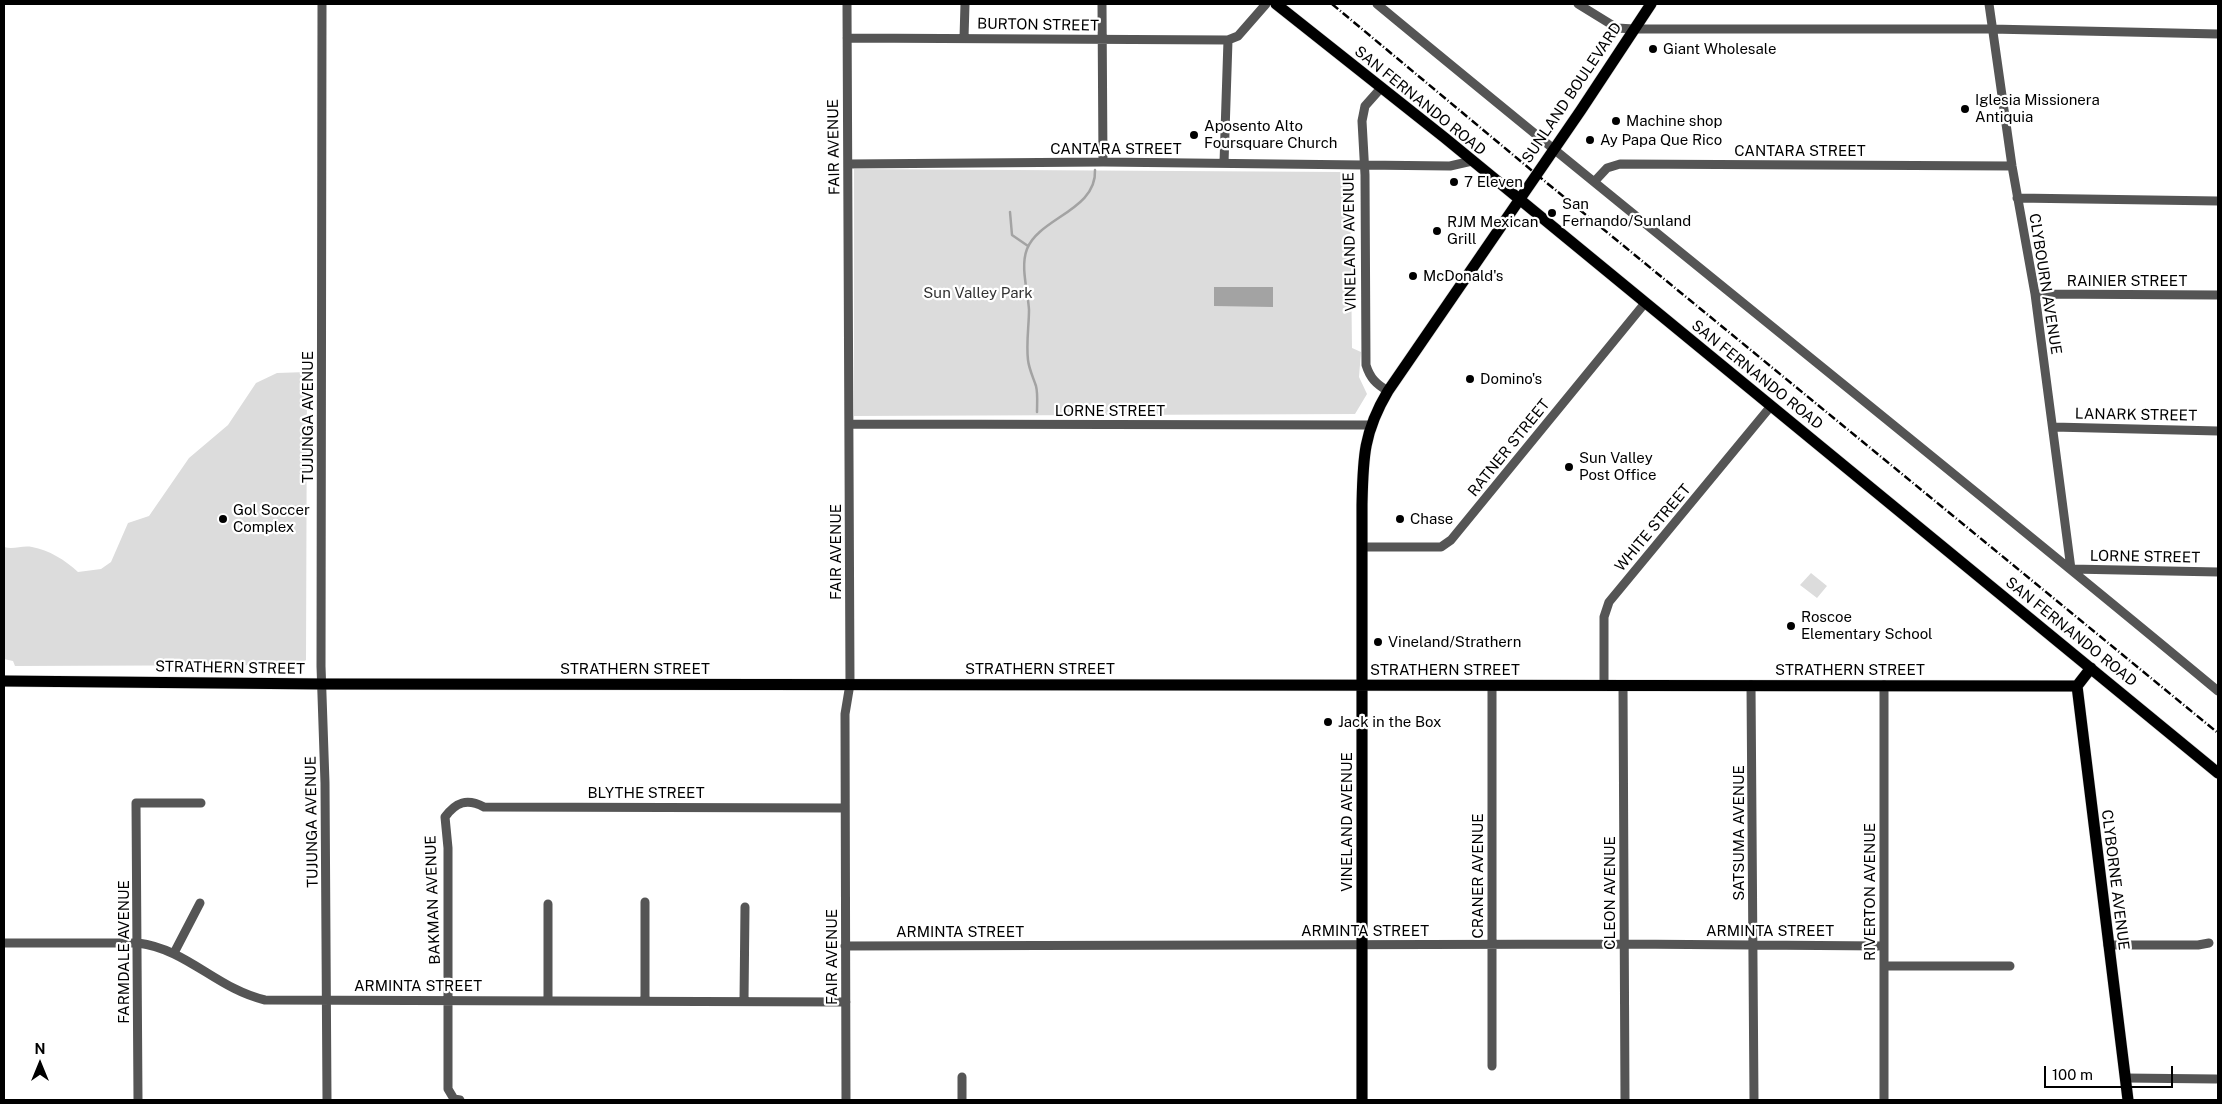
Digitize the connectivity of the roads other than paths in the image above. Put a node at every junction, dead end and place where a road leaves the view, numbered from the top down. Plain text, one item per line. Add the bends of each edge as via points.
1 (322, 4) edge
2 (847, 4) edge
3 (965, 4) edge
4 (1102, 4) edge
5 (1266, 4) edge
6 (1276, 4) edge
7 (1377, 4) edge
8 (1578, 4) edge
9 (1651, 4) edge
10 (1989, 4) edge
11 (1634, 29) junction
12 (1991, 29) junction
13 (2218, 34) edge
14 (847, 38) junction
15 (964, 38) junction
16 (1102, 40) junction
17 (1228, 40) junction
18 (1381, 88) junction
19 (1553, 150) junction
20 (1103, 162) junction
21 (1472, 162) junction
22 (1224, 163) junction
23 (848, 164) junction
24 (2012, 166) junction
25 (1364, 167) junction
26 (1594, 182) junction
27 (2017, 198) junction
28 (1518, 200) junction
29 (2218, 201) edge
30 (2035, 294) junction
31 (2218, 295) edge
32 (1645, 303) junction
33 (1388, 391) junction
34 (1771, 406) junction
35 (850, 424) junction
36 (1370, 425) junction
37 (2053, 427) junction
38 (2218, 431) edge
39 (1362, 547) junction
40 (2071, 569) junction
41 (2218, 572) edge
42 (2091, 668) junction
43 (4, 680) edge
44 (322, 684) junction
45 (850, 684) junction
46 (1362, 684) junction
47 (1884, 684) junction
48 (1622, 685) junction
49 (1751, 685) junction
50 (1492, 686) junction
51 (1604, 686) junction
52 (2077, 686) junction
53 (2218, 691) edge
54 (2218, 773) edge
55 (201, 803) dead end
56 (845, 808) junction
57 (451, 809) joint
58 (645, 902) dead end
59 (200, 903) dead end
60 (548, 904) dead end
61 (745, 907) dead end
62 (2209, 942) dead end
63 (4, 943) edge
64 (138, 943) junction
65 (1624, 944) junction
66 (1363, 945) junction
67 (1492, 945) junction
68 (1753, 945) junction
69 (2108, 945) junction
70 (846, 946) junction
71 (1884, 946) junction
72 (174, 953) junction
73 (1884, 966) junction
74 (2010, 966) dead end
75 (327, 1000) junction
76 (449, 1000) junction
77 (548, 1000) junction
78 (645, 1000) junction
79 (744, 1001) junction
80 (846, 1002) junction
81 (1492, 1066) dead end
82 (962, 1077) dead end
83 (2125, 1078) junction
84 (2216, 1079) dead end
85 (138, 1100) edge
86 (327, 1100) edge
87 (460, 1100) edge
88 (846, 1100) edge
89 (962, 1100) edge
90 (1362, 1100) edge
91 (1625, 1100) edge
92 (1754, 1100) edge
93 (1884, 1100) edge
94 (2128, 1100) edge

1 - 44 street, TUJUNGA AVENUE
2 - 14 street, FAIR AVENUE
3 - 15 street
4 - 16 street
5 - 17 street via 1238,36
6 - 18 main road, SAN FERNANDO ROAD
7 - 19 street
8 - 11 street via 1617,28
9 - 11 main road, SUNLAND BOULEVARD
10 - 12 street, CLYBOURN AVENUE
11 - 12 street
11 - 19 main road, SUNLAND BOULEVARD
12 - 13 street
12 - 24 street, CLYBOURN AVENUE
14 - 15 street, BURTON STREET
14 - 23 street, FAIR AVENUE
15 - 16 street, BURTON STREET
16 - 17 street, BURTON STREET
16 - 20 street
17 - 22 street
18 - 21 main road, SAN FERNANDO ROAD
18 - 25 street, VINELAND AVENUE via 1365,106 1363,114
19 - 26 street
19 - 28 main road, SUNLAND BOULEVARD
20 - 22 street, CANTARA STREET
20 - 23 street, CANTARA STREET
21 - 25 street, CANTARA STREET via 1450,166
21 - 28 main road, SAN FERNANDO ROAD
22 - 25 street, CANTARA STREET
23 - 35 street, FAIR AVENUE
24 - 26 street, CANTARA STREET via 1620,164 1607,168
24 - 27 street, CLYBOURN AVENUE
25 - 33 street, VINELAND AVENUE via 1366,364 1376,384
26 - 40 street
27 - 29 street
27 - 30 street, CLYBOURN AVENUE
28 - 32 main road, SAN FERNANDO ROAD
28 - 33 main road, SUNLAND BOULEVARD
30 - 31 street, RAINIER STREET
30 - 37 street, CLYBOURN AVENUE
32 - 34 main road, SAN FERNANDO ROAD
32 - 39 street, RATNER STREET via 1451,540 1441,547
33 - 36 main road, SUNLAND BOULEVARD
34 - 42 main road, SAN FERNANDO ROAD
34 - 51 street, WHITE STREET via 1609,602 1604,617
35 - 36 street, LORNE STREET
35 - 45 street, FAIR AVENUE
36 - 39 main road, VINELAND AVENUE via 1362,463
37 - 38 street, LANARK STREET
37 - 40 street, CLYBOURN AVENUE
39 - 46 main road, VINELAND AVENUE
40 - 41 street, LORNE STREET
40 - 53 street
42 - 52 main road
42 - 54 main road, SAN FERNANDO ROAD
43 - 44 main road, STRATHERN STREET
44 - 45 main road, STRATHERN STREET
44 - 75 street, TUJUNGA AVENUE
45 - 46 main road, STRATHERN STREET
45 - 56 street, FAIR AVENUE via 844,714
46 - 50 main road, STRATHERN STREET
46 - 66 main road, VINELAND AVENUE
47 - 49 main road, STRATHERN STREET
47 - 52 main road, STRATHERN STREET
47 - 71 street, RIVERTON AVENUE
48 - 49 main road, STRATHERN STREET
48 - 51 main road, STRATHERN STREET
48 - 65 street, CLEON AVENUE
49 - 68 street, SATSUMA AVENUE
50 - 51 main road, STRATHERN STREET
50 - 67 street, CRANER AVENUE
52 - 69 main road, CLYBORNE AVENUE
55 - 64 street, FARMDALE AVENUE via 136,803
56 - 57 street, BLYTHE STREET via 484,807 475,802 462,802
56 - 70 street, FAIR AVENUE
57 - 76 street, BAKMAN AVENUE via 445,817
58 - 78 street
59 - 72 street
60 - 77 street
61 - 79 street
62 - 69 street via 2198,945
63 - 64 street, ARMINTA STREET
64 - 72 street, ARMINTA STREET
64 - 85 street, FARMDALE AVENUE
65 - 67 street, ARMINTA STREET
65 - 68 street, ARMINTA STREET
65 - 91 street, CLEON AVENUE
66 - 67 street, ARMINTA STREET
66 - 70 street, ARMINTA STREET
66 - 90 main road, VINELAND AVENUE
67 - 81 street, CRANER AVENUE
68 - 71 street, ARMINTA STREET
68 - 92 street, SATSUMA AVENUE
69 - 83 main road, CLYBORNE AVENUE
70 - 80 street, FAIR AVENUE
71 - 73 street, RIVERTON AVENUE
72 - 75 street, ARMINTA STREET via 247,996 265,1000
73 - 74 street
73 - 93 street, RIVERTON AVENUE
75 - 76 street, ARMINTA STREET
75 - 86 street, TUJUNGA AVENUE
76 - 77 street, ARMINTA STREET
76 - 87 street, BAKMAN AVENUE via 448,1089 454,1099
77 - 78 street, ARMINTA STREET
78 - 79 street, ARMINTA STREET
79 - 80 street, ARMINTA STREET
80 - 88 street, FAIR AVENUE
82 - 89 street
83 - 84 street
83 - 94 main road, CLYBORNE AVENUE

